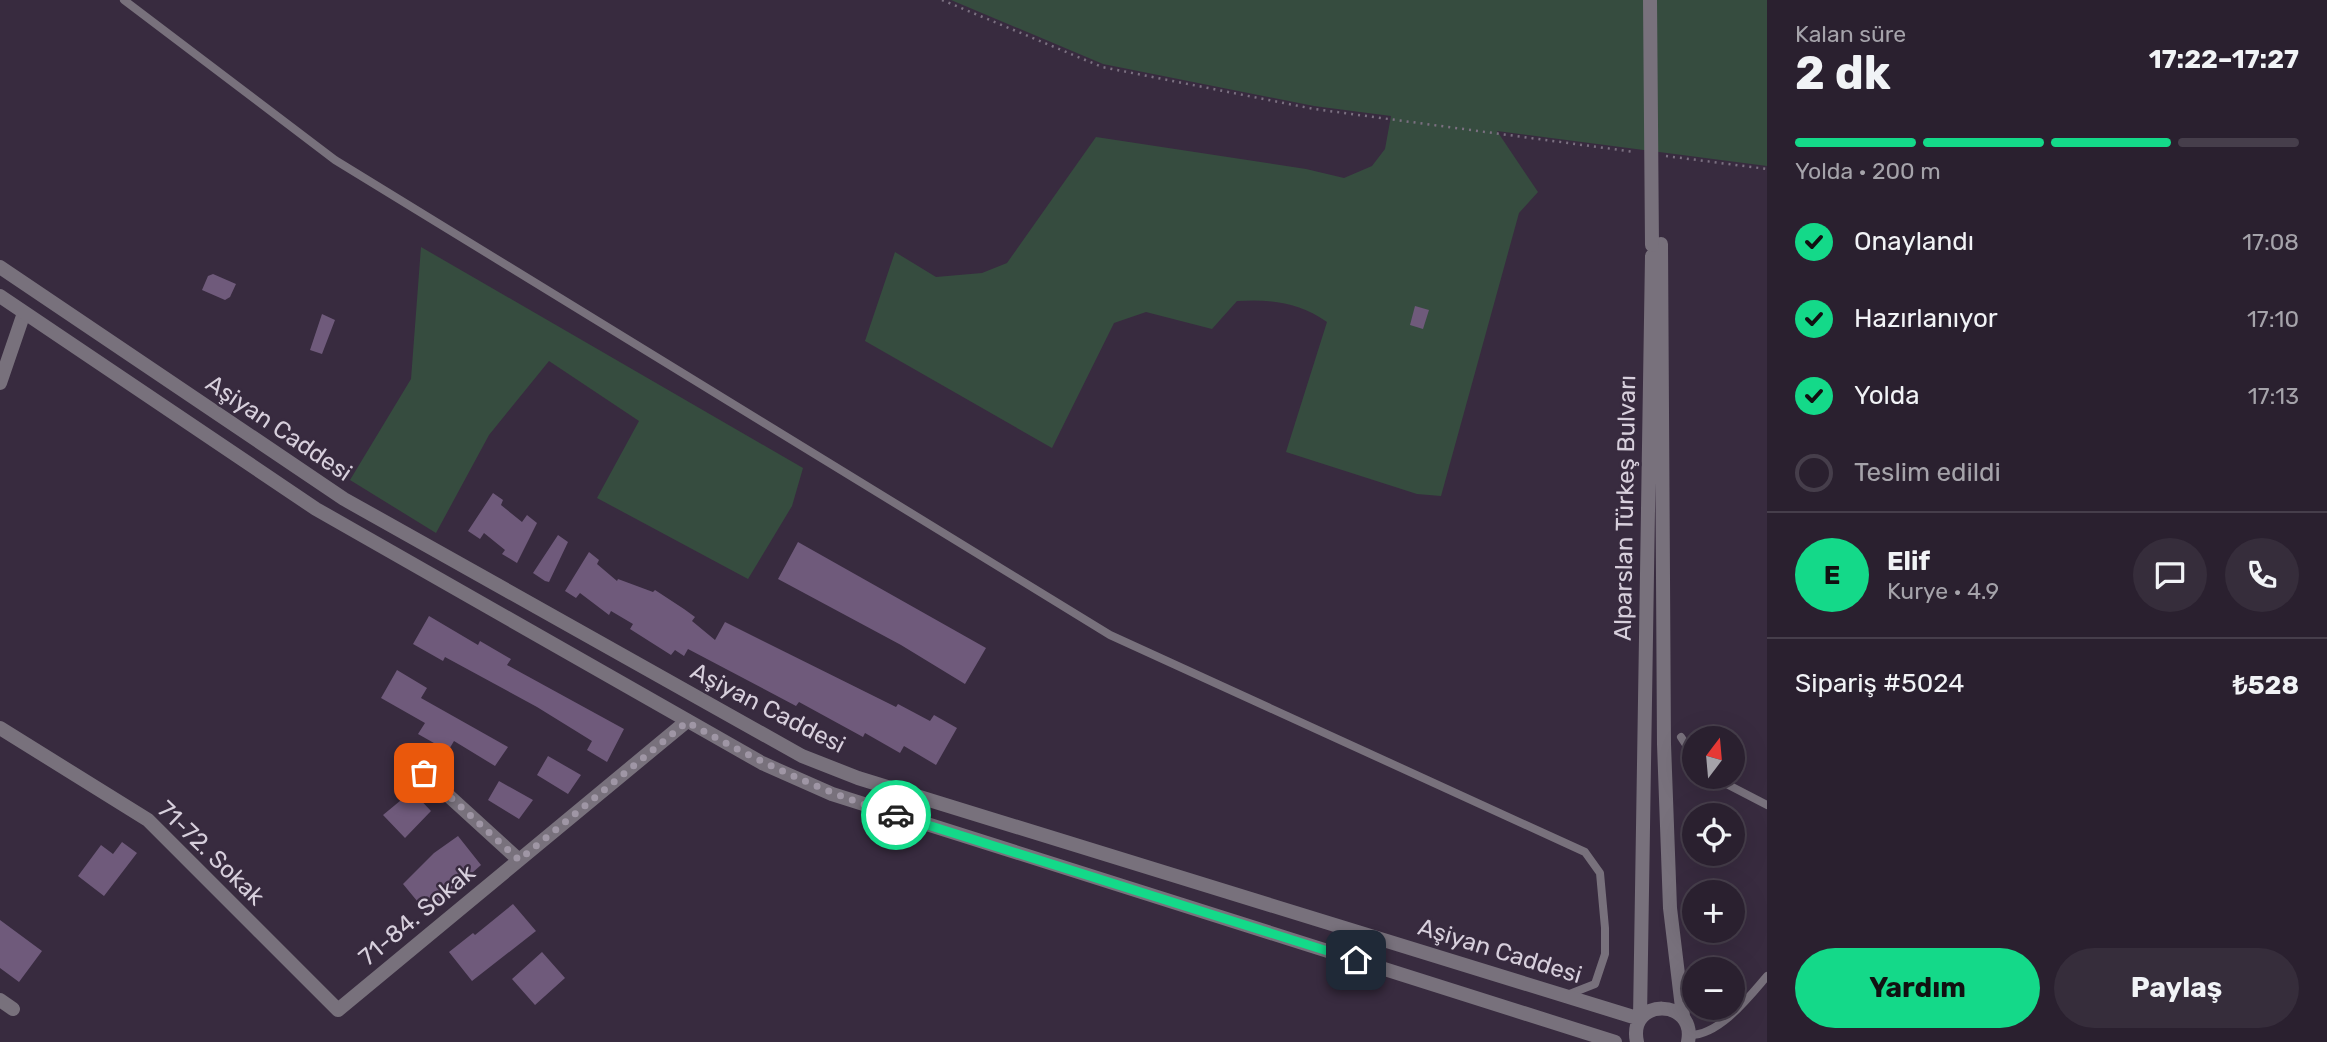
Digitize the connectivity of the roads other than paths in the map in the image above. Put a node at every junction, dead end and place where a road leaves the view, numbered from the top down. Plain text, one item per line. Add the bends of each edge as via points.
1 (124, 0) edge
2 (1650, 0) edge
3 (1658, 0) edge
4 (1657, 244) junction
5 (0, 267) edge
6 (0, 296) edge
7 (24, 313) junction
8 (0, 383) edge
9 (687, 722) junction
10 (0, 728) edge
11 (405, 756) dead end
12 (1736, 789) edge
13 (1767, 805) edge
14 (519, 860) junction
15 (1767, 976) edge
16 (1567, 995) junction
17 (0, 1000) edge
18 (1682, 1008) edge
19 (13, 1009) dead end
20 (338, 1010) joint
21 (1682, 1015) edge
22 (1640, 1018) junction
23 (1684, 1020) edge
24 (1688, 1039) edge
25 (1615, 1042) edge
26 (1637, 1042) edge

1 - 16 lane via 335,160 1110,635 1585,852 1600,873 1605,954 1595,984
2 - 4 street, Alparslan Türkeş Bulvarı, bridge
3 - 4 street, Alparslan Türkeş Bulvarı
4 - 18 street, Alparslan Türkeş Bulvarı via 1664,744 1670,908
4 - 22 street, Alparslan Türkeş Bulvarı
5 - 16 street, Aşiyan Caddesi via 344,499 802,756 937,803
6 - 7 street, Aşiyan Caddesi
7 - 8 street
7 - 9 street, Aşiyan Caddesi via 316,509
9 - 14 street, 71-84. Sokak
9 - 25 street, Aşiyan Caddesi via 762,764 832,794
10 - 20 street, 71-72. Sokak via 148,820
11 - 14 street
12 - 13 lane
14 - 20 street, 71-84. Sokak
15 - 24 lane via 1749,998 1710,1030
16 - 22 street, Aşiyan Caddesi
17 - 19 street
21 - 22 street via 1661,1007
22 - 26 street, Alparslan Türkeş Bulvarı
23 - 24 street, Alparslan Türkeş Bulvarı

